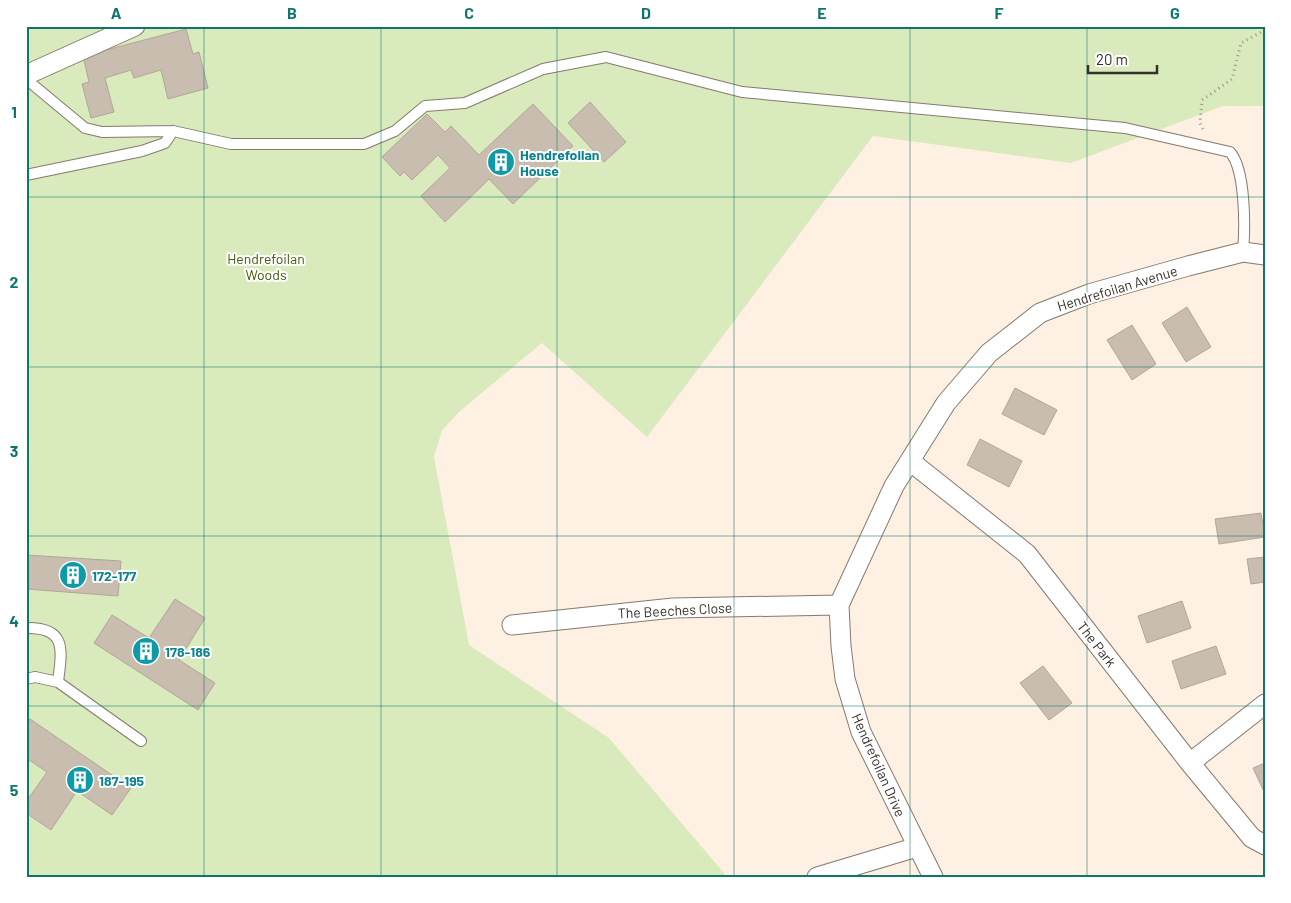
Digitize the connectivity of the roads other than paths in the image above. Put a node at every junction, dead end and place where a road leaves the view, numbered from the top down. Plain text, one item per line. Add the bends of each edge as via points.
1 (135, 26) edge
2 (26, 75) edge
3 (26, 79) edge
4 (173, 131) junction
5 (26, 176) edge
6 (1243, 252) junction
7 (1265, 255) edge
8 (910, 460) junction
9 (839, 605) junction
10 (512, 625) dead end
11 (26, 628) edge
12 (26, 679) edge
13 (58, 682) junction
14 (1265, 704) edge
15 (141, 741) dead end
16 (1190, 763) junction
17 (1265, 845) edge
18 (917, 848) junction
19 (817, 877) edge
20 (933, 877) edge

1 - 2 street
3 - 4 lane via 84,128 102,132
4 - 5 lane via 165,143 142,151
4 - 6 lane via 231,144 364,144 395,131 426,106 465,103 543,69 606,57 742,92 1125,128 1230,152 1234,156 1242,204
6 - 7 street, Hendrefoilan Avenue
6 - 8 street, Hendrefoilan Avenue via 1139,278 1040,313 989,353 946,403
8 - 9 street, Hendrefoilan Avenue via 885,503
8 - 16 street, The Park via 1027,554
9 - 10 street, The Beeches Close via 673,608
9 - 18 street, Hendrefoilan Drive via 845,679 861,732
11 - 13 lane via 42,628 54,634 60,644
12 - 13 lane via 35,677
13 - 15 lane
14 - 16 street
16 - 17 street, The Park via 1252,838
18 - 19 street
18 - 20 street, Hendrefoilan Drive

